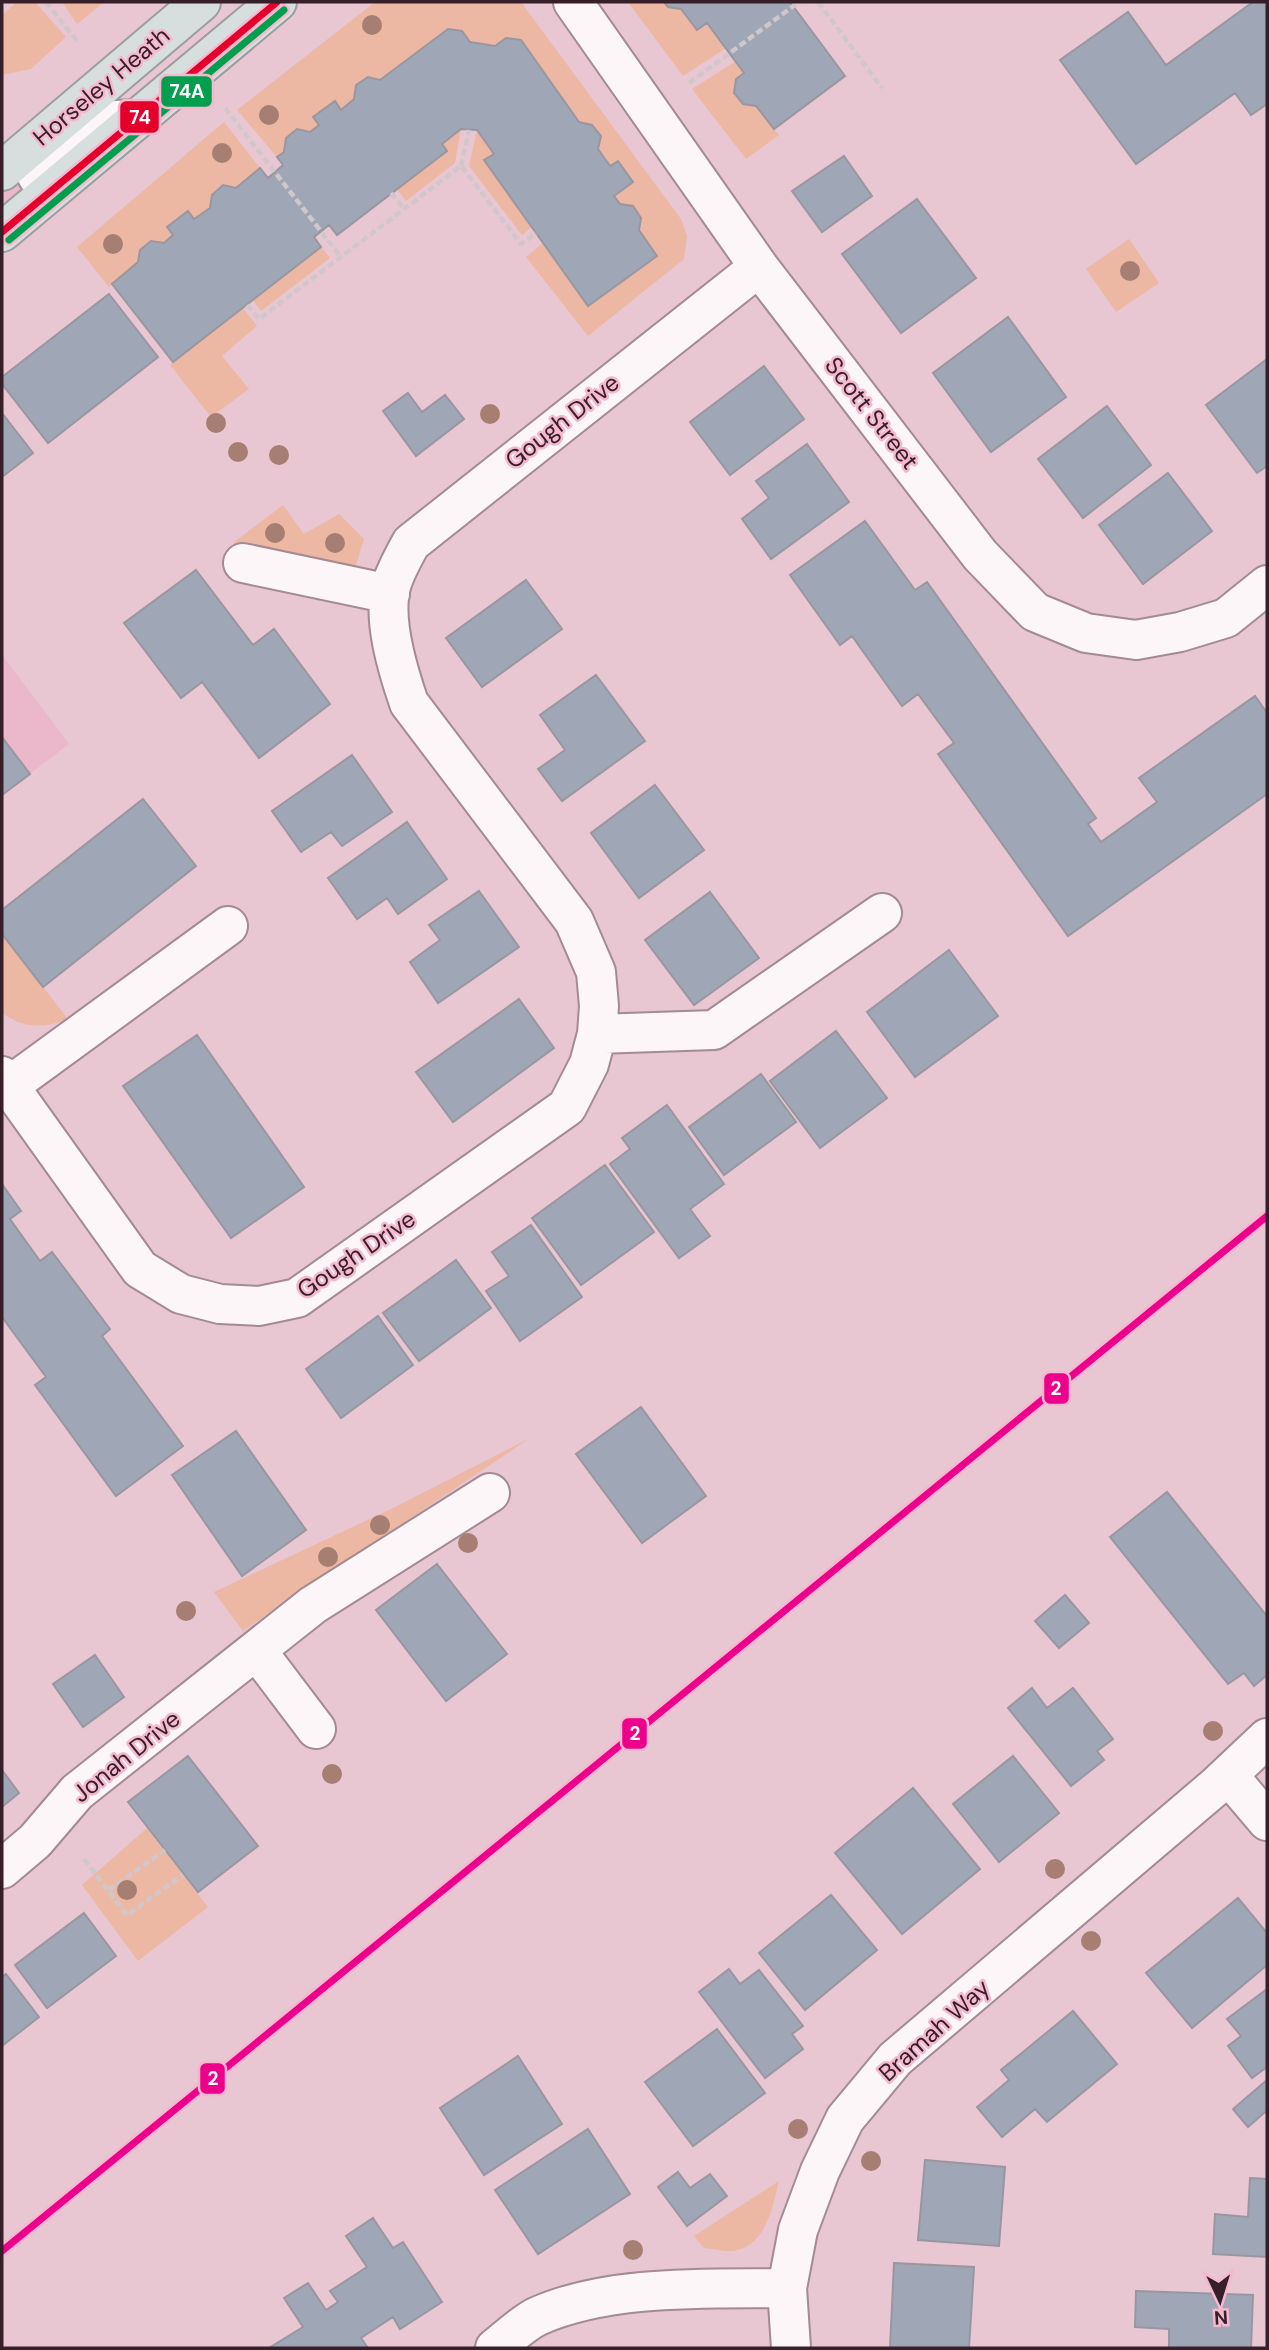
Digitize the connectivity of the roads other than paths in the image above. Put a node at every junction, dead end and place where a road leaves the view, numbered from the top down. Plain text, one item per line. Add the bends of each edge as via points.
1 (201, 2) edge
2 (277, 2) edge
3 (573, 2) edge
4 (21, 169) edge
5 (2, 232) edge
6 (759, 267) junction
7 (243, 563) dead end
8 (1267, 585) edge
9 (390, 594) junction
10 (882, 913) dead end
11 (228, 926) dead end
12 (597, 1034) junction
13 (6, 1081) edge
14 (490, 1493) dead end
15 (257, 1651) junction
16 (316, 1729) dead end
17 (1267, 1738) edge
18 (1228, 1775) junction
19 (1267, 1821) edge
20 (2, 1869) edge
21 (787, 2288) junction
22 (495, 2348) edge
23 (791, 2348) edge

1 - 4 highway, Horseley Heath
2 - 4 highway, Horseley Heath via 134,119
3 - 6 street, Scott Street
4 - 5 highway, Horseley Heath
6 - 8 street, Scott Street via 980,555 1035,612 1086,633 1136,640 1226,618
6 - 9 street, Gough Drive via 411,543
7 - 9 street
9 - 12 street, Gough Drive via 393,649 409,703 574,921 596,972
10 - 12 street via 714,1030
11 - 13 street, Gough Drive
12 - 13 street, Gough Drive via 589,1065 567,1107 297,1298 259,1306 220,1304 181,1294 140,1269
14 - 15 street, Jonah Drive via 313,1605
15 - 16 street
15 - 20 street, Jonah Drive via 77,1792 35,1841
17 - 18 street, Bramah Way
18 - 19 street
18 - 21 street, Bramah Way via 895,2059 845,2119 820,2171 797,2230
21 - 22 street via 697,2289 597,2298 536,2316
21 - 23 street, Bramah Way

